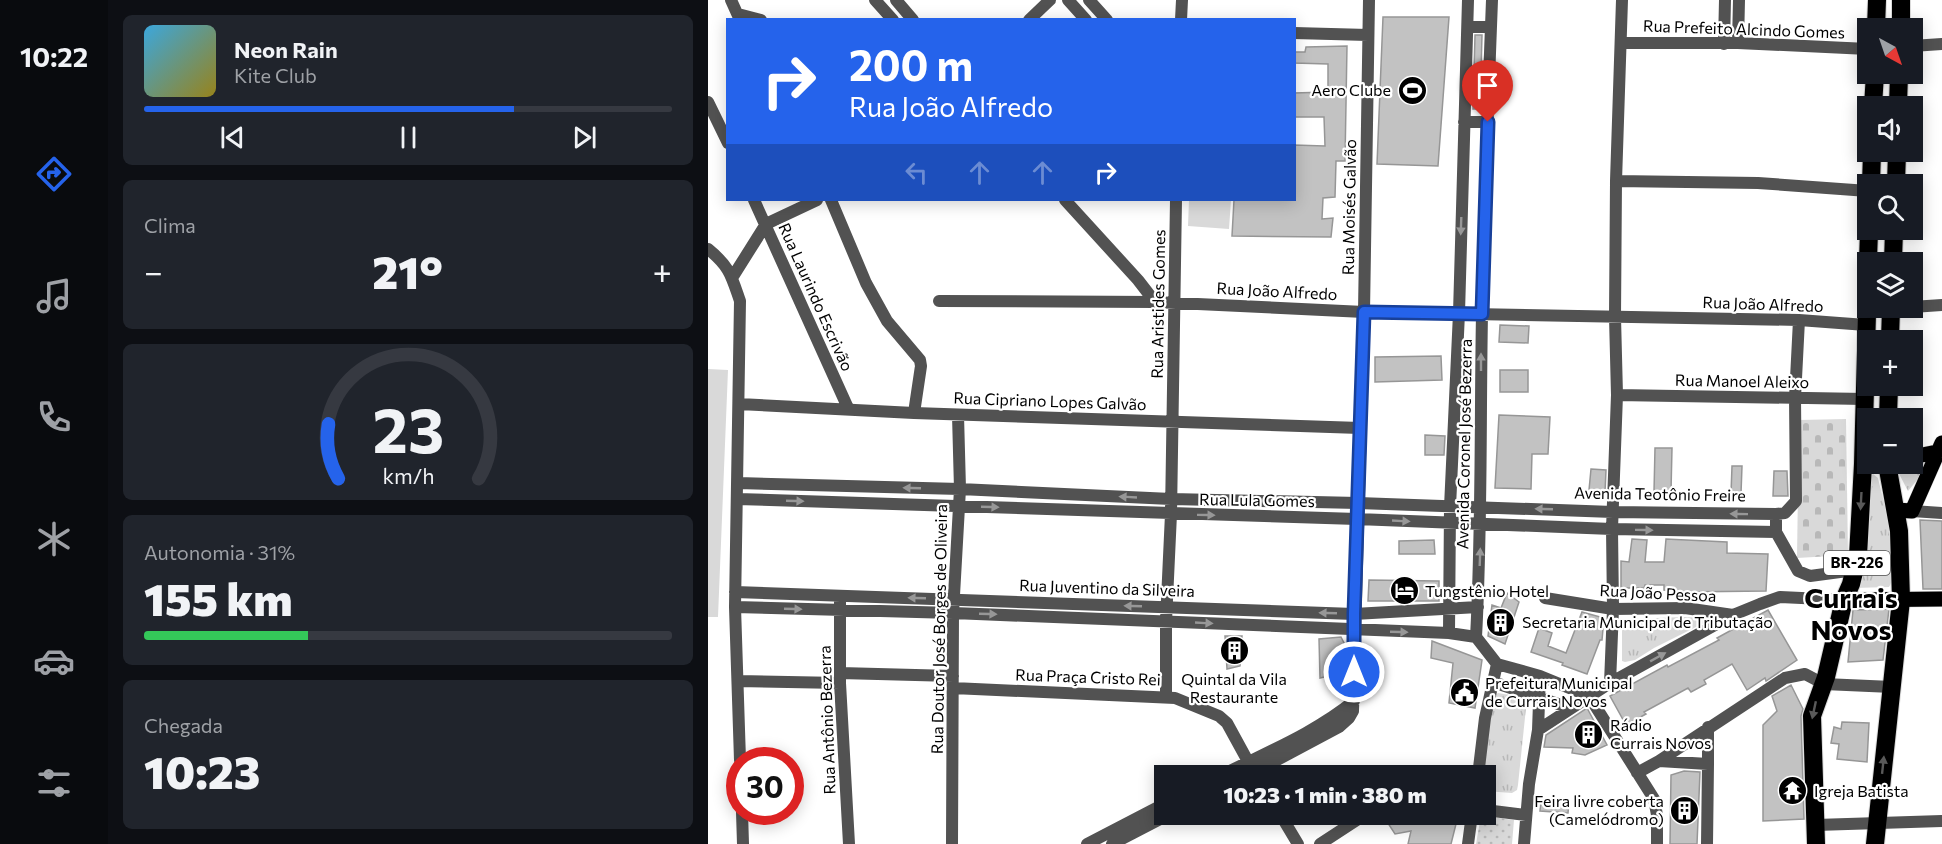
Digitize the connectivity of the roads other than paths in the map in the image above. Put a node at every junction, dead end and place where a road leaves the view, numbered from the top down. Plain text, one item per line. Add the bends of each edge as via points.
1 (731, 0) edge
2 (896, 0) edge
3 (1050, 0) edge
4 (1068, 0) edge
5 (1089, 0) edge
6 (1182, 0) edge
7 (1369, 0) edge
8 (1468, 0) edge
9 (1492, 0) edge
10 (1622, 0) edge
11 (1725, 0) edge
12 (1739, 0) edge
13 (1877, 0) edge
14 (1901, 0) edge
15 (882, 2) edge
16 (739, 17) edge
17 (892, 18) edge
18 (911, 18) edge
19 (1031, 18) edge
20 (1084, 18) edge
21 (1105, 18) edge
22 (1181, 18) edge
23 (1876, 18) edge
24 (1901, 18) edge
25 (1468, 27) junction
26 (1491, 27) junction
27 (1296, 33) edge
28 (1368, 35) junction
29 (1621, 43) junction
30 (1738, 43) junction
31 (1724, 44) junction
32 (1942, 44) edge
33 (1923, 45) edge
34 (1857, 48) edge
35 (708, 102) edge
36 (1464, 122) junction
37 (1488, 122) junction
38 (726, 139) edge
39 (1485, 175) junction
40 (1463, 176) junction
41 (1616, 181) junction
42 (1857, 190) edge
43 (1462, 199) junction
44 (1485, 199) junction
45 (754, 201) edge
46 (815, 201) edge
47 (831, 201) edge
48 (1066, 201) edge
49 (1176, 201) edge
50 (766, 224) junction
51 (708, 249) edge
52 (1484, 254) junction
53 (1460, 255) junction
54 (732, 278) junction
55 (939, 301) dead end
56 (1155, 302) junction
57 (1175, 303) junction
58 (1942, 305) edge
59 (1923, 306) edge
60 (1364, 312) junction
61 (1459, 313) junction
62 (1482, 314) junction
63 (1615, 317) junction
64 (1866, 318) edge
65 (1799, 320) junction
66 (1866, 325) junction
67 (1617, 395) junction
68 (1795, 399) junction
69 (1865, 399) junction
70 (739, 404) junction
71 (848, 408) junction
72 (1865, 408) edge
73 (914, 413) junction
74 (958, 415) junction
75 (1172, 422) junction
76 (1360, 428) junction
77 (1939, 447) edge
78 (1923, 453) edge
79 (1864, 474) edge
80 (1891, 474) edge
81 (738, 483) junction
82 (868, 487) junction
83 (960, 489) junction
84 (1057, 494) junction
85 (1171, 499) junction
86 (737, 500) junction
87 (1358, 502) junction
88 (868, 503) junction
89 (959, 506) junction
90 (1450, 507) junction
91 (1480, 507) junction
92 (1056, 509) junction
93 (1904, 511) junction
94 (1613, 512) junction
95 (1680, 513) junction
96 (1942, 513) edge
97 (1171, 514) junction
98 (1776, 514) junction
99 (1357, 519) junction
100 (1450, 524) junction
101 (1481, 524) junction
102 (1612, 529) junction
103 (1679, 531) junction
104 (1776, 532) junction
105 (1855, 570) junction
106 (735, 592) junction
107 (840, 596) junction
108 (1545, 598) dead end
109 (954, 599) junction
110 (1942, 599) edge
111 (1844, 600) junction
112 (1901, 600) junction
113 (1061, 603) junction
114 (735, 607) junction
115 (1167, 607) junction
116 (1478, 607) junction
117 (1613, 609) junction
118 (840, 610) junction
119 (1449, 610) junction
120 (1253, 611) junction
121 (953, 613) junction
122 (1354, 614) junction
123 (1733, 615) junction
124 (1060, 617) junction
125 (1166, 621) junction
126 (1252, 626) junction
127 (1354, 630) junction
128 (1449, 633) junction
129 (1476, 637) junction
130 (1497, 664) junction
131 (1540, 676) junction
132 (840, 678) junction
133 (738, 681) junction
134 (953, 682) junction
135 (1493, 682) junction
136 (1610, 683) junction
137 (1824, 684) junction
138 (1892, 687) junction
139 (1166, 696) junction
140 (1589, 696) junction
141 (1539, 698) junction
142 (1570, 708) junction
143 (1708, 727) junction
144 (1538, 730) junction
145 (740, 747) edge
146 (1659, 761) junction
147 (1708, 764) junction
148 (1248, 765) edge
149 (1263, 765) edge
150 (1479, 765) edge
151 (1637, 773) junction
152 (1154, 809) edge
153 (1496, 811) edge
154 (1526, 815) junction
155 (1942, 821) edge
156 (1154, 822) edge
157 (1877, 822) junction
158 (742, 825) edge
159 (1287, 825) edge
160 (1349, 825) edge
161 (1471, 825) edge
162 (1816, 825) junction
163 (743, 844) edge
164 (849, 844) edge
165 (952, 844) edge
166 (1087, 844) edge
167 (1112, 844) edge
168 (1298, 844) edge
169 (1320, 844) edge
170 (1468, 844) edge
171 (1524, 844) edge
172 (1657, 844) edge
173 (1707, 844) edge
174 (1816, 844) edge
175 (1875, 844) edge

1 - 16 street
2 - 18 street
3 - 19 street
4 - 20 street
5 - 21 street
6 - 22 street
7 - 28 street, Rua Moisés Galvão
8 - 25 street, Avenida Coronel José Bezerra
9 - 26 street, Avenida Coronel José Bezerra
10 - 29 street
11 - 31 street
12 - 30 street
13 - 23 highway
14 - 24 highway
15 - 17 street
25 - 26 street
25 - 36 street, Avenida Coronel José Bezerra
26 - 37 street, Avenida Coronel José Bezerra
27 - 28 street
28 - 60 street, Rua Moisés Galvão
29 - 31 street, Rua Prefeito Alcindo Gomes
29 - 41 street
30 - 31 street, Rua Prefeito Alcindo Gomes
30 - 34 street, Rua Prefeito Alcindo Gomes
32 - 33 street
35 - 38 street
36 - 37 street
36 - 40 street, Avenida Coronel José Bezerra
37 - 39 street, Avenida Coronel José Bezerra
39 - 40 street
39 - 44 street, Avenida Coronel José Bezerra
40 - 43 street, Avenida Coronel José Bezerra
41 - 42 street via 1758,183
41 - 63 street
43 - 44 street
43 -> 53 street, Avenida Coronel José Bezerra
44 - 52 street, Avenida Coronel José Bezerra
45 - 50 street, Rua Laurindo Escrivão
46 - 50 street
47 - 73 street via 866,283 887,321 920,360
48 - 56 street
49 - 57 street, Rua Aristides Gomes
50 - 54 street
50 - 71 street, Rua Laurindo Escrivão
51 - 54 street via 724,262
52 - 53 street
52 - 62 street, Avenida Coronel José Bezerra
53 - 61 street, Avenida Coronel José Bezerra
54 - 70 street via 740,301
55 - 56 street, Rua João Alfredo
56 - 57 street, Rua João Alfredo
57 - 60 street, Rua João Alfredo
57 - 75 street, Rua Aristides Gomes
58 - 59 street
60 - 61 street, Rua João Alfredo
60 - 76 street, Rua Moisés Galvão
61 - 62 street, Rua João Alfredo
61 - 90 street, Avenida Coronel José Bezerra
62 - 63 street, Rua João Alfredo
91 -> 62 street, Avenida Coronel José Bezerra
63 - 65 street, Rua João Alfredo
63 - 67 street
64 - 66 highway, BR-226
65 - 66 street, Rua João Alfredo
65 - 68 street
66 - 69 highway, BR-226
67 - 68 street, Rua Manoel Aleixo
67 - 94 street
68 - 69 street, Rua Manoel Aleixo
68 - 98 street via 1796,501 1785,513
69 - 72 highway, BR-226
70 - 71 street, Rua Cipriano Lopes Galvão
70 - 81 street
71 - 73 street, Rua Cipriano Lopes Galvão
73 - 74 street, Rua Cipriano Lopes Galvão
74 - 75 street, Rua Cipriano Lopes Galvão
74 - 83 street, Rua Doutor José Borges de Oliveira
75 - 76 street, Rua Cipriano Lopes Galvão
75 - 85 street, Rua Aristides Gomes
76 - 87 street, Rua Moisés Galvão
77 - 78 main road
77 - 93 main road
79 -> 105 highway, BR-226
80 - 93 highway, BR-226
81 - 82 street, Rua Lula Gomes
81 - 86 street
83 -> 82 street, Rua Lula Gomes
82 - 88 street
83 - 84 street, Rua Lula Gomes
83 - 89 street, Rua Doutor José Borges de Oliveira
85 -> 84 street, Rua Lula Gomes
84 - 92 street
85 - 87 street, Rua Lula Gomes
85 - 97 street, Rua Aristides Gomes
86 -> 88 street, Rua Lula Gomes
86 - 106 street
87 - 90 street, Rua Lula Gomes
87 - 99 street, Rua Moisés Galvão
88 - 89 street, Rua Lula Gomes
89 -> 92 street, Rua Lula Gomes
89 - 109 street, Rua Doutor José Borges de Oliveira
90 - 91 street, Rua Lula Gomes
90 - 100 street, Avenida Coronel José Bezerra
94 -> 91 street, Avenida Teotônio Freire
91 - 101 street, Avenida Coronel José Bezerra
92 - 97 street, Rua Lula Gomes
93 - 96 street
93 - 112 highway, BR-226
94 - 95 street, Avenida Teotônio Freire
94 - 102 street
98 -> 95 street, Avenida Teotônio Freire
95 - 103 street
97 -> 99 street, Rua Lula Gomes
97 - 115 street, Rua Aristides Gomes
98 - 104 street
99 -> 100 street, Rua Lula Gomes
99 - 122 street, Rua Moisés Galvão
100 - 101 street, Rua Lula Gomes
100 - 119 street, Avenida Coronel José Bezerra
101 - 102 street, Rua Lula Gomes
116 -> 101 street, Avenida Coronel José Bezerra
102 -> 103 street, Rua Lula Gomes
102 - 117 street
103 - 104 street, Rua Lula Gomes
104 - 105 street via 1798,571 1810,576
105 - 111 highway, BR-226
106 - 107 street, Rua Juventino da Silveira
106 - 114 street
109 -> 107 street, Rua Juventino da Silveira
107 - 118 street, Rua Antônio Bezerra
108 - 117 street, Rua João Pessoa
109 - 113 street, Rua Juventino da Silveira
109 - 121 street, Rua Doutor José Borges de Oliveira
110 - 112 main road
111 - 112 main road
111 - 123 street, Rua João Pessoa via 1780,597
111 - 137 highway, BR-226
112 - 138 highway, BR-226
115 -> 113 street, Rua Juventino da Silveira
113 - 124 street
114 -> 118 street, Rua Juventino da Silveira
114 - 133 street
115 - 120 street, Rua Juventino da Silveira
115 - 125 street, Rua Aristides Gomes
116 - 119 street, Rua Juventino da Silveira
116 - 129 street, Avenida Coronel José Bezerra
117 - 123 street, Rua João Pessoa via 1685,608
117 - 136 street
118 - 121 street, Rua Juventino da Silveira
118 - 132 street, Rua Antônio Bezerra
119 - 122 street, Rua Juventino da Silveira
119 - 128 street, Avenida Coronel José Bezerra
122 -> 120 street, Rua Juventino da Silveira
120 - 126 street
121 -> 124 street, Rua Juventino da Silveira
121 - 134 street, Rua Doutor José Borges de Oliveira
122 - 127 street, Rua Moisés Galvão
136 -> 123 street, Rua João Pessoa
124 - 125 street, Rua Juventino da Silveira
125 -> 126 street, Rua Juventino da Silveira
125 - 139 street, Rua Aristides Gomes
126 - 127 street, Rua Juventino da Silveira
127 -> 128 street, Rua Juventino da Silveira
127 - 149 street, Rua Moisés Galvão via 1354,701 1349,718 1339,727
128 - 129 street, Rua Juventino da Silveira
129 - 130 street
130 - 131 street
130 - 135 street
131 - 140 street
131 - 141 street
132 - 133 street, Rua Praça Cristo Rei
132 - 134 street, Rua Praça Cristo Rei
132 - 164 street, Rua Antônio Bezerra
133 - 145 street
134 - 139 street, Rua Praça Cristo Rei
134 - 165 street, Rua Doutor José Borges de Oliveira
135 - 141 street
135 - 150 street
136 - 140 street, Rua João Pessoa
137 - 138 street
137 - 143 street via 1805,674 1785,678
137 -> 162 highway, BR-226 via 1812,716
157 -> 138 highway, BR-226
139 - 148 street, Rua Praça Cristo Rei via 1219,716 1227,723
140 - 142 street, Rua João Pessoa
140 - 151 street
141 - 142 street
141 - 144 street
142 - 144 street, Rua João Pessoa
143 - 146 street
143 - 147 street
144 - 154 street
146 - 147 street
146 - 151 street
147 - 173 street
151 - 172 street via 1654,799
152 - 166 street
153 - 154 street
154 - 171 street
155 - 157 street
156 - 167 street
157 - 162 street
157 - 175 highway, BR-226
158 - 163 street
159 - 168 street
160 - 169 street
161 - 170 street
162 - 174 highway, BR-226

